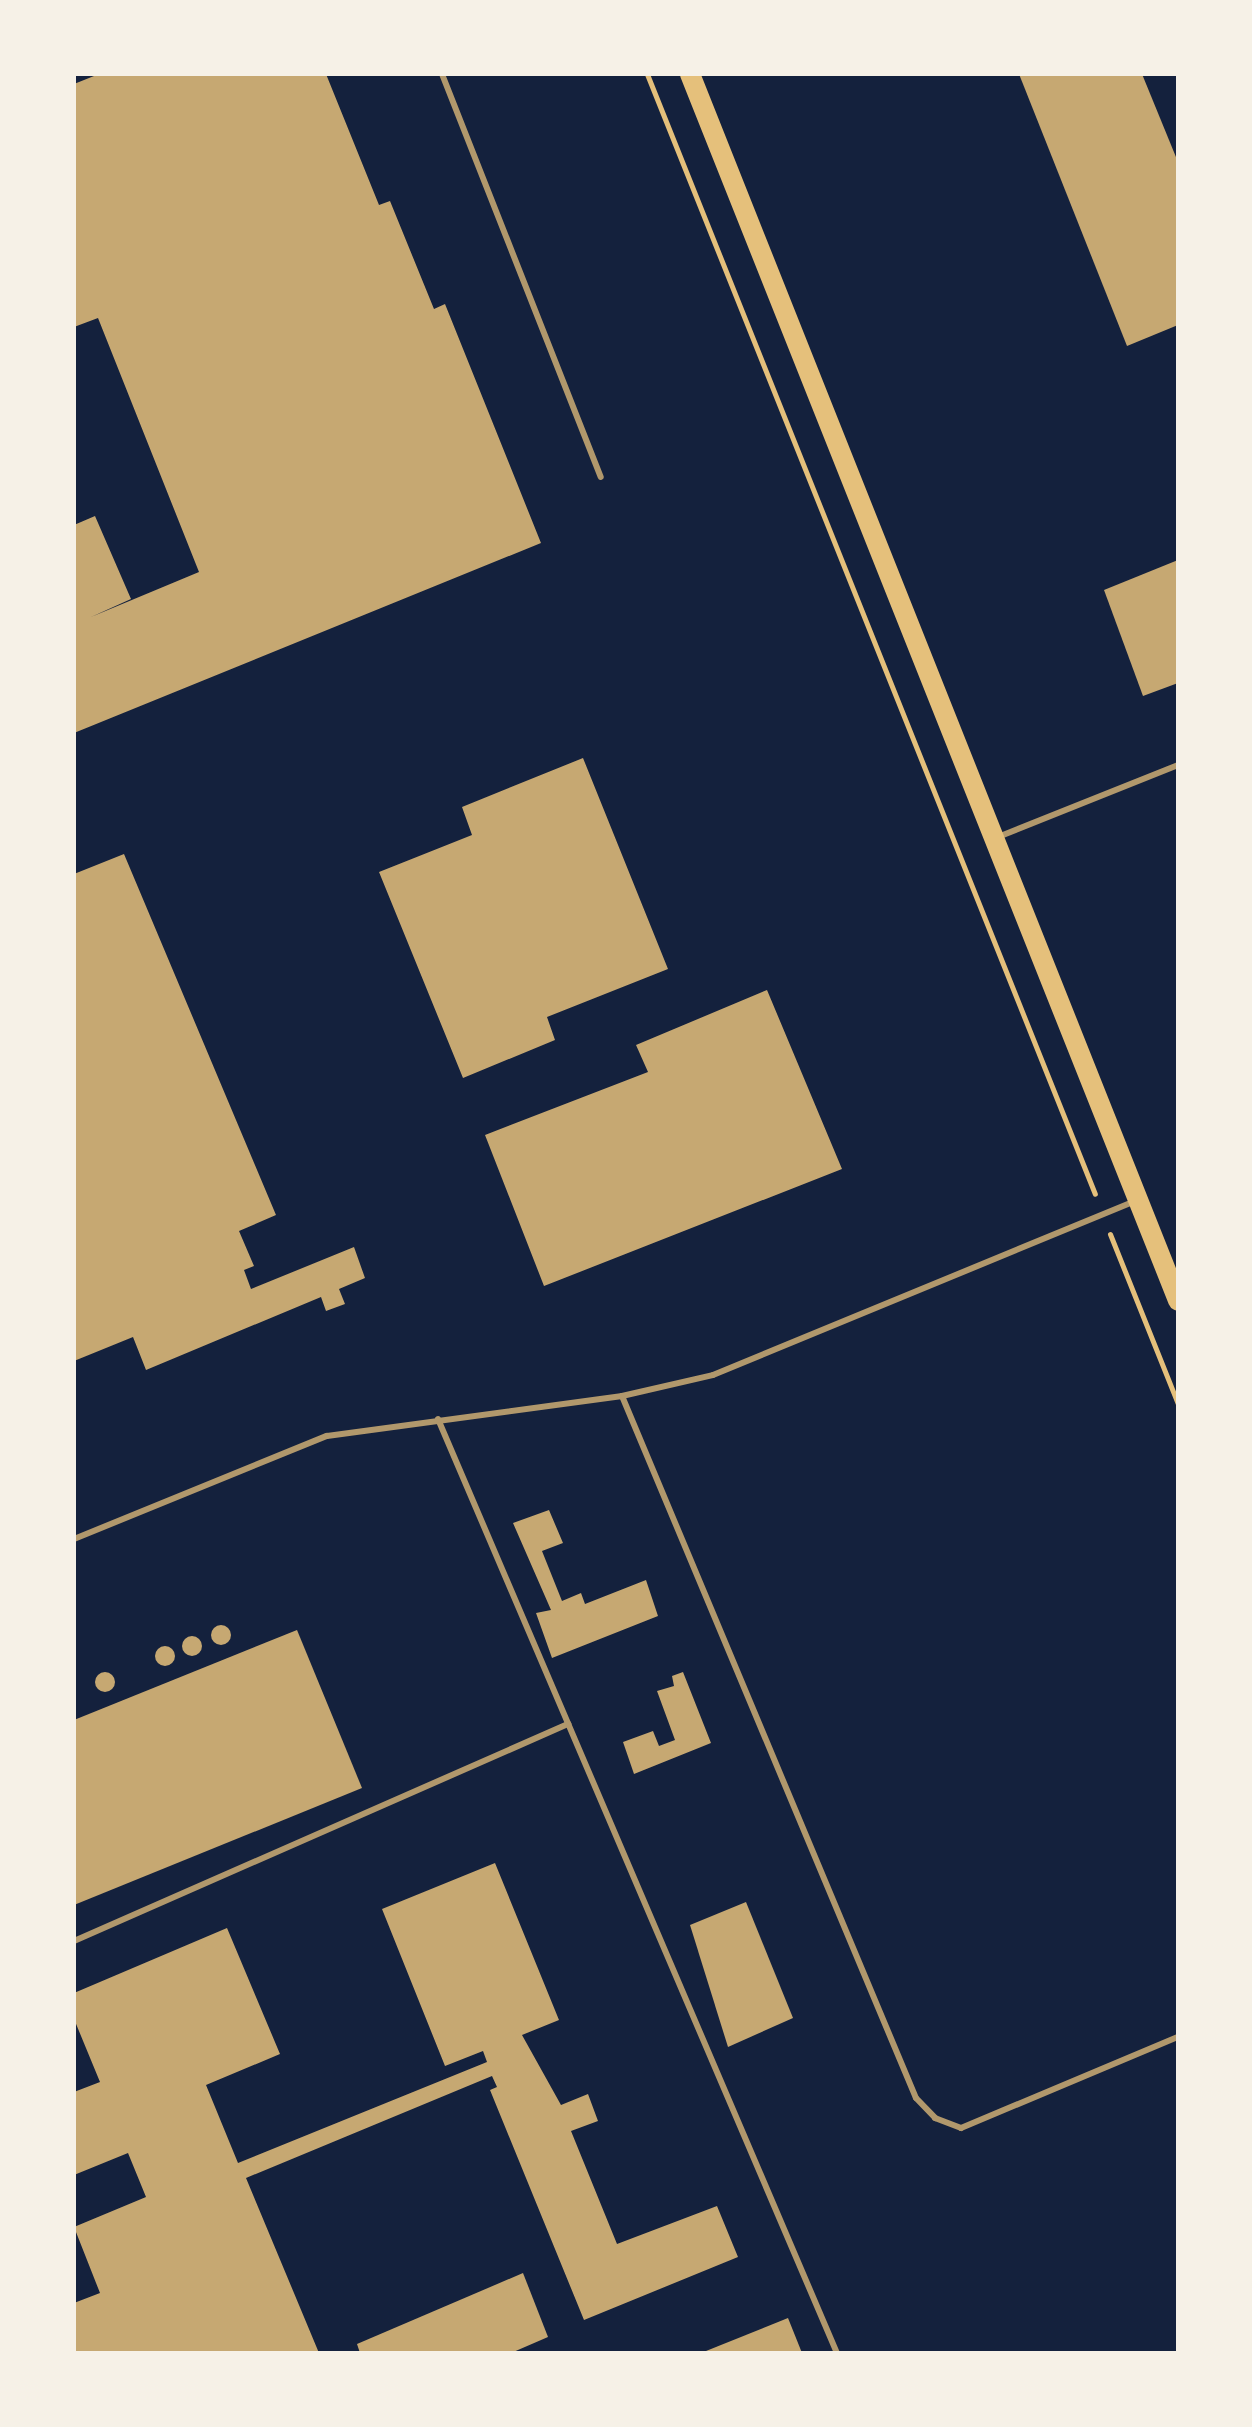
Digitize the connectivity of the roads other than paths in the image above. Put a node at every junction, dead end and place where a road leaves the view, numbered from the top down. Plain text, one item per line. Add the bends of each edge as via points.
1 (442, 74) edge
2 (690, 74) edge
3 (601, 477) dead end
4 (1178, 765) edge
5 (994, 838) junction
6 (1138, 1199) junction
7 (1178, 1300) edge
8 (622, 1396) junction
9 (438, 1419) junction
10 (74, 1539) edge
11 (568, 1724) junction
12 (74, 1941) edge
13 (1178, 2037) edge
14 (837, 2353) edge

1 - 3 lane
2 - 5 main road
4 - 5 lane
5 - 6 main road
6 - 7 main road
6 - 8 lane via 713,1375
8 - 9 lane
8 - 13 lane via 916,2098 935,2118 961,2128
9 - 10 lane via 327,1436
9 - 11 lane
11 - 12 lane
11 - 14 lane

